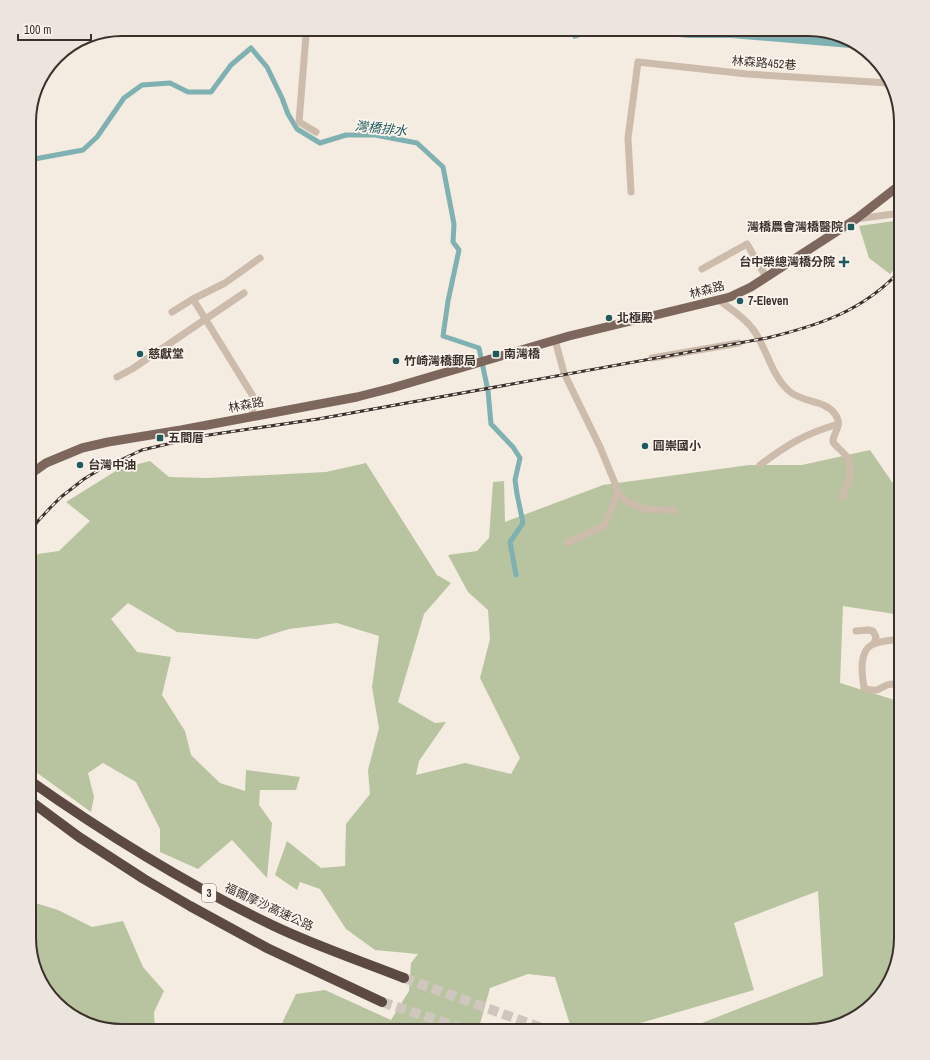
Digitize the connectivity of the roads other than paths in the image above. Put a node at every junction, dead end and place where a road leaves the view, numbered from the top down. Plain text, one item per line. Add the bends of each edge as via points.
1 (306, 36) edge
2 (885, 83) edge
3 (316, 132) dead end
4 (894, 189) edge
5 (631, 192) dead end
6 (894, 214) edge
7 (856, 219) junction
8 (260, 258) dead end
9 (702, 270) dead end
10 (766, 277) junction
11 (244, 293) dead end
12 (193, 299) junction
13 (719, 300) junction
14 (172, 312) dead end
15 (205, 319) junction
16 (555, 340) junction
17 (739, 343) dead end
18 (652, 358) dead end
19 (117, 377) dead end
20 (252, 416) junction
21 (838, 424) junction
22 (760, 465) dead end
23 (36, 470) edge
24 (619, 493) junction
25 (843, 497) dead end
26 (675, 510) dead end
27 (567, 543) dead end
28 (856, 631) dead end
29 (894, 640) edge
30 (874, 644) junction
31 (894, 684) edge
32 (36, 785) edge
33 (36, 805) edge
34 (404, 978) tunnel mouth
35 (382, 1002) tunnel mouth

1 - 3 street via 299,122
2 - 5 street, 林森路452巷 via 747,74 638,62 628,138
4 - 7 main road, 林森路
6 - 7 street
7 - 10 main road, 林森路
8 - 12 street via 225,283
9 - 10 street via 747,244
10 - 13 main road, 林森路 via 751,287
11 - 15 street
12 - 14 street
12 - 15 street
13 - 16 main road, 林森路
13 - 21 street via 753,329 779,380 789,392 822,404 834,414
15 - 19 street
15 - 20 street via 254,398
16 - 20 main road, 林森路 via 392,388
16 - 24 street via 564,373
17 - 18 street
20 - 23 main road, 林森路 via 82,448 46,463
21 - 22 street via 796,439
21 - 25 street via 833,439 850,463 849,479
24 - 26 street via 627,502 645,509
24 - 27 street via 604,526
28 - 30 street via 873,631 876,637
29 - 30 street
30 - 31 street via 864,652 864,688 880,690
32 - 34 highway, 福爾摩沙高速公路 / 3 via 88,821 199,887 276,927
33 - 35 highway, 3 via 79,837 190,906 267,948

